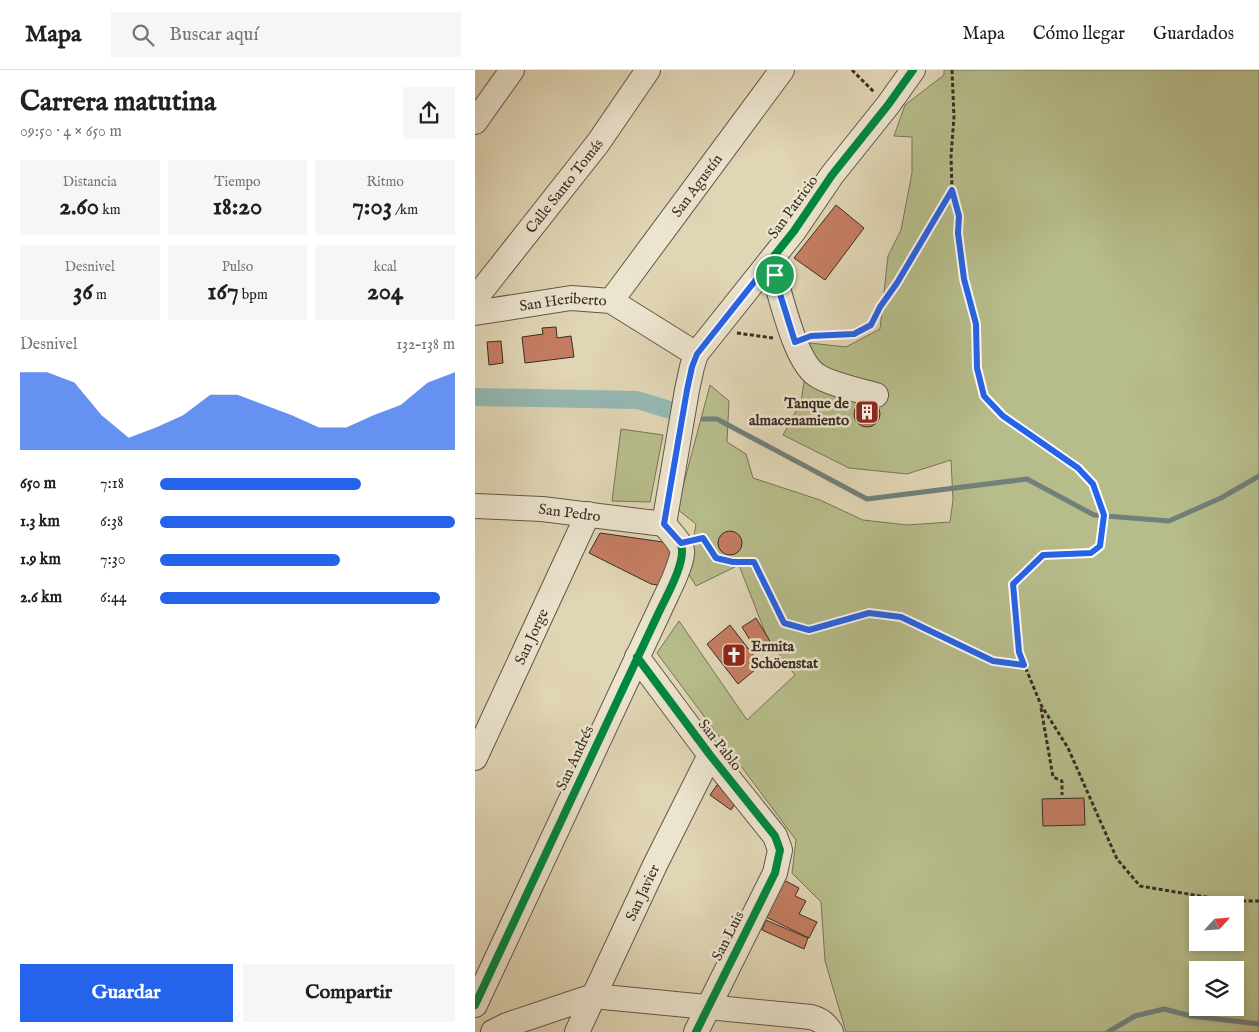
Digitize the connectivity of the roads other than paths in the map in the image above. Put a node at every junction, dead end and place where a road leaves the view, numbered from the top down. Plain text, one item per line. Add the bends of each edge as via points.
1 (512, 70) edge
2 (648, 70) edge
3 (782, 70) edge
4 (913, 70) edge
5 (475, 122) edge
6 (770, 262) junction
7 (475, 299) edge
8 (611, 301) junction
9 (475, 313) edge
10 (697, 354) junction
11 (876, 395) dead end
12 (475, 506) edge
13 (587, 514) junction
14 (664, 524) junction
15 (637, 657) junction
16 (710, 755) junction
17 (475, 758) edge
18 (779, 850) joint
19 (593, 996) junction
20 (475, 1005) edge
21 (707, 1007) junction
22 (493, 1032) edge
23 (577, 1032) edge
24 (696, 1032) edge
25 (831, 1032) edge

1 - 5 street
2 - 7 street, Calle Santo Tomás via 598,143
3 - 8 street, San Agustín
4 - 6 street, San Patricio
6 - 10 street, San Patricio
6 - 11 street via 803,361 816,376
8 - 9 street, San Heriberto via 571,298
8 - 10 street, San Heriberto
10 - 14 street, San Patricio via 687,390
12 - 13 street, San Pedro
13 - 14 street, San Pedro
13 - 17 street, San Jorge
14 - 15 street, San Andrés via 681,543 681,562
15 - 16 street, San Pablo
15 - 20 street, San Andrés
16 - 18 street, San Pablo via 775,836
16 - 19 street, San Javier
18 - 21 street, San Luis via 775,873
19 - 21 street
19 - 22 street
19 - 23 street, San Javier
21 - 24 street, San Luis
21 - 25 street via 811,1017 827,1025

